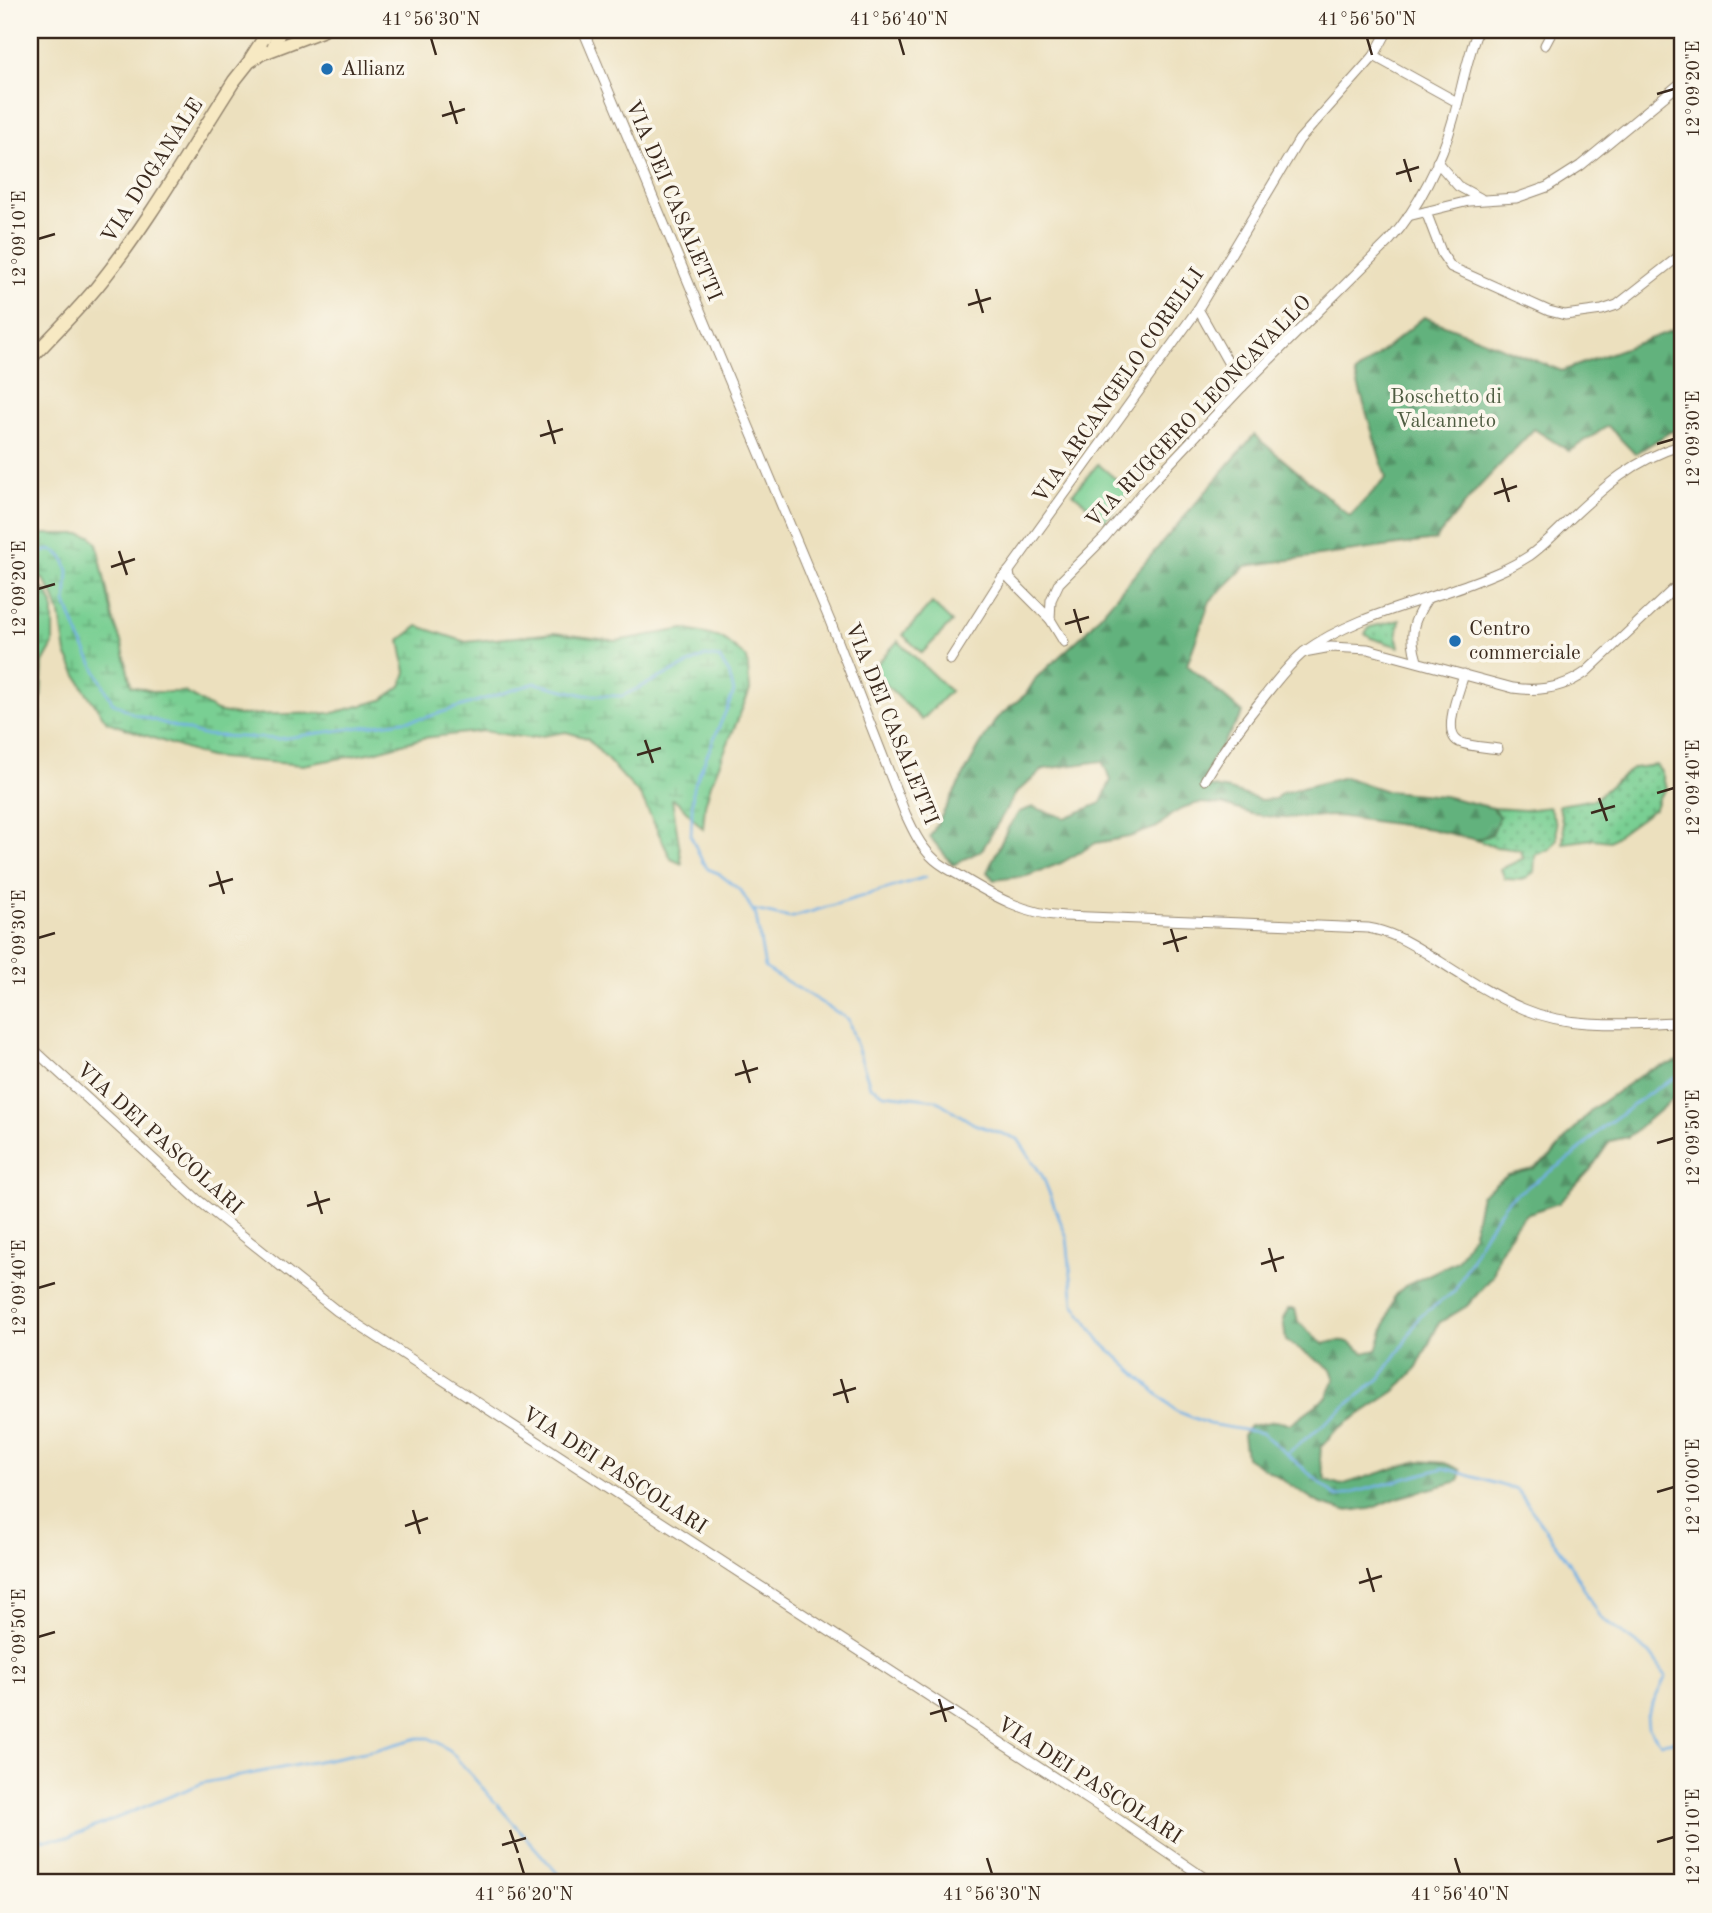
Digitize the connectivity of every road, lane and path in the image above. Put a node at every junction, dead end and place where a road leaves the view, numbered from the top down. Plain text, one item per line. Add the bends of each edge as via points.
1 (272, 30) edge
2 (583, 30) edge
3 (1388, 30) edge
4 (1478, 30) edge
5 (1553, 30) edge
6 (314, 31) edge
7 (1545, 45) dead end
8 (273, 48) junction
9 (1374, 56) junction
10 (249, 62) junction
11 (1682, 82) edge
12 (1457, 102) junction
13 (1437, 162) junction
14 (1482, 199) junction
15 (1426, 212) junction
16 (1408, 216) junction
17 (1682, 254) edge
18 (1198, 309) junction
19 (30, 359) edge
20 (1242, 387) junction
21 (1682, 445) edge
22 (1009, 571) junction
23 (1682, 581) edge
24 (1427, 599) junction
25 (1049, 619) junction
26 (1065, 642) dead end
27 (1304, 652) junction
28 (950, 660) dead end
29 (1417, 661) junction
30 (1464, 674) junction
31 (1498, 749) dead end
32 (1205, 780) dead end
33 (1682, 1022) edge
34 (30, 1046) edge
35 (1212, 1883) edge

1 - 8 main road
1 - 10 main road
2 - 33 street, VIA DEI CASALETTI via 825,608 905,813 931,857 994,896 1033,912 1368,928 1401,938 1488,991 1546,1017 1590,1023
3 - 9 street, VIA ARCANGELO CORELLI
4 - 12 street, VIA RUGGERO LEONCAVALLO
5 - 7 street
6 - 8 main road, VIA DOGANALE
8 - 10 main road, VIA DOGANALE
9 - 12 street
9 - 18 street, VIA ARCANGELO CORELLI via 1299,140
10 - 19 main road, VIA DOGANALE via 115,263
11 - 14 street via 1566,176 1522,196
12 - 13 street, VIA RUGGERO LEONCAVALLO
13 - 14 street via 1458,186
13 - 16 street, VIA RUGGERO LEONCAVALLO
14 - 15 street
15 - 16 street
15 - 17 street via 1451,267 1561,315 1618,305
16 - 20 street, VIA RUGGERO LEONCAVALLO via 1386,244
18 - 20 street
18 - 22 street, VIA ARCANGELO CORELLI
20 - 25 street, VIA RUGGERO LEONCAVALLO via 1059,583
21 - 24 street via 1625,471 1521,561
22 - 25 street via 1010,579
22 - 28 street, VIA ARCANGELO CORELLI
23 - 30 street via 1594,665 1568,683 1525,690
24 - 27 street via 1357,622
24 - 29 street via 1412,630
25 - 26 street
27 - 29 street via 1356,647
27 - 32 street via 1241,727
29 - 30 street
30 - 31 street via 1452,735 1464,743
34 - 35 street, VIA DEI PASCOLARI via 198,1200 337,1311

